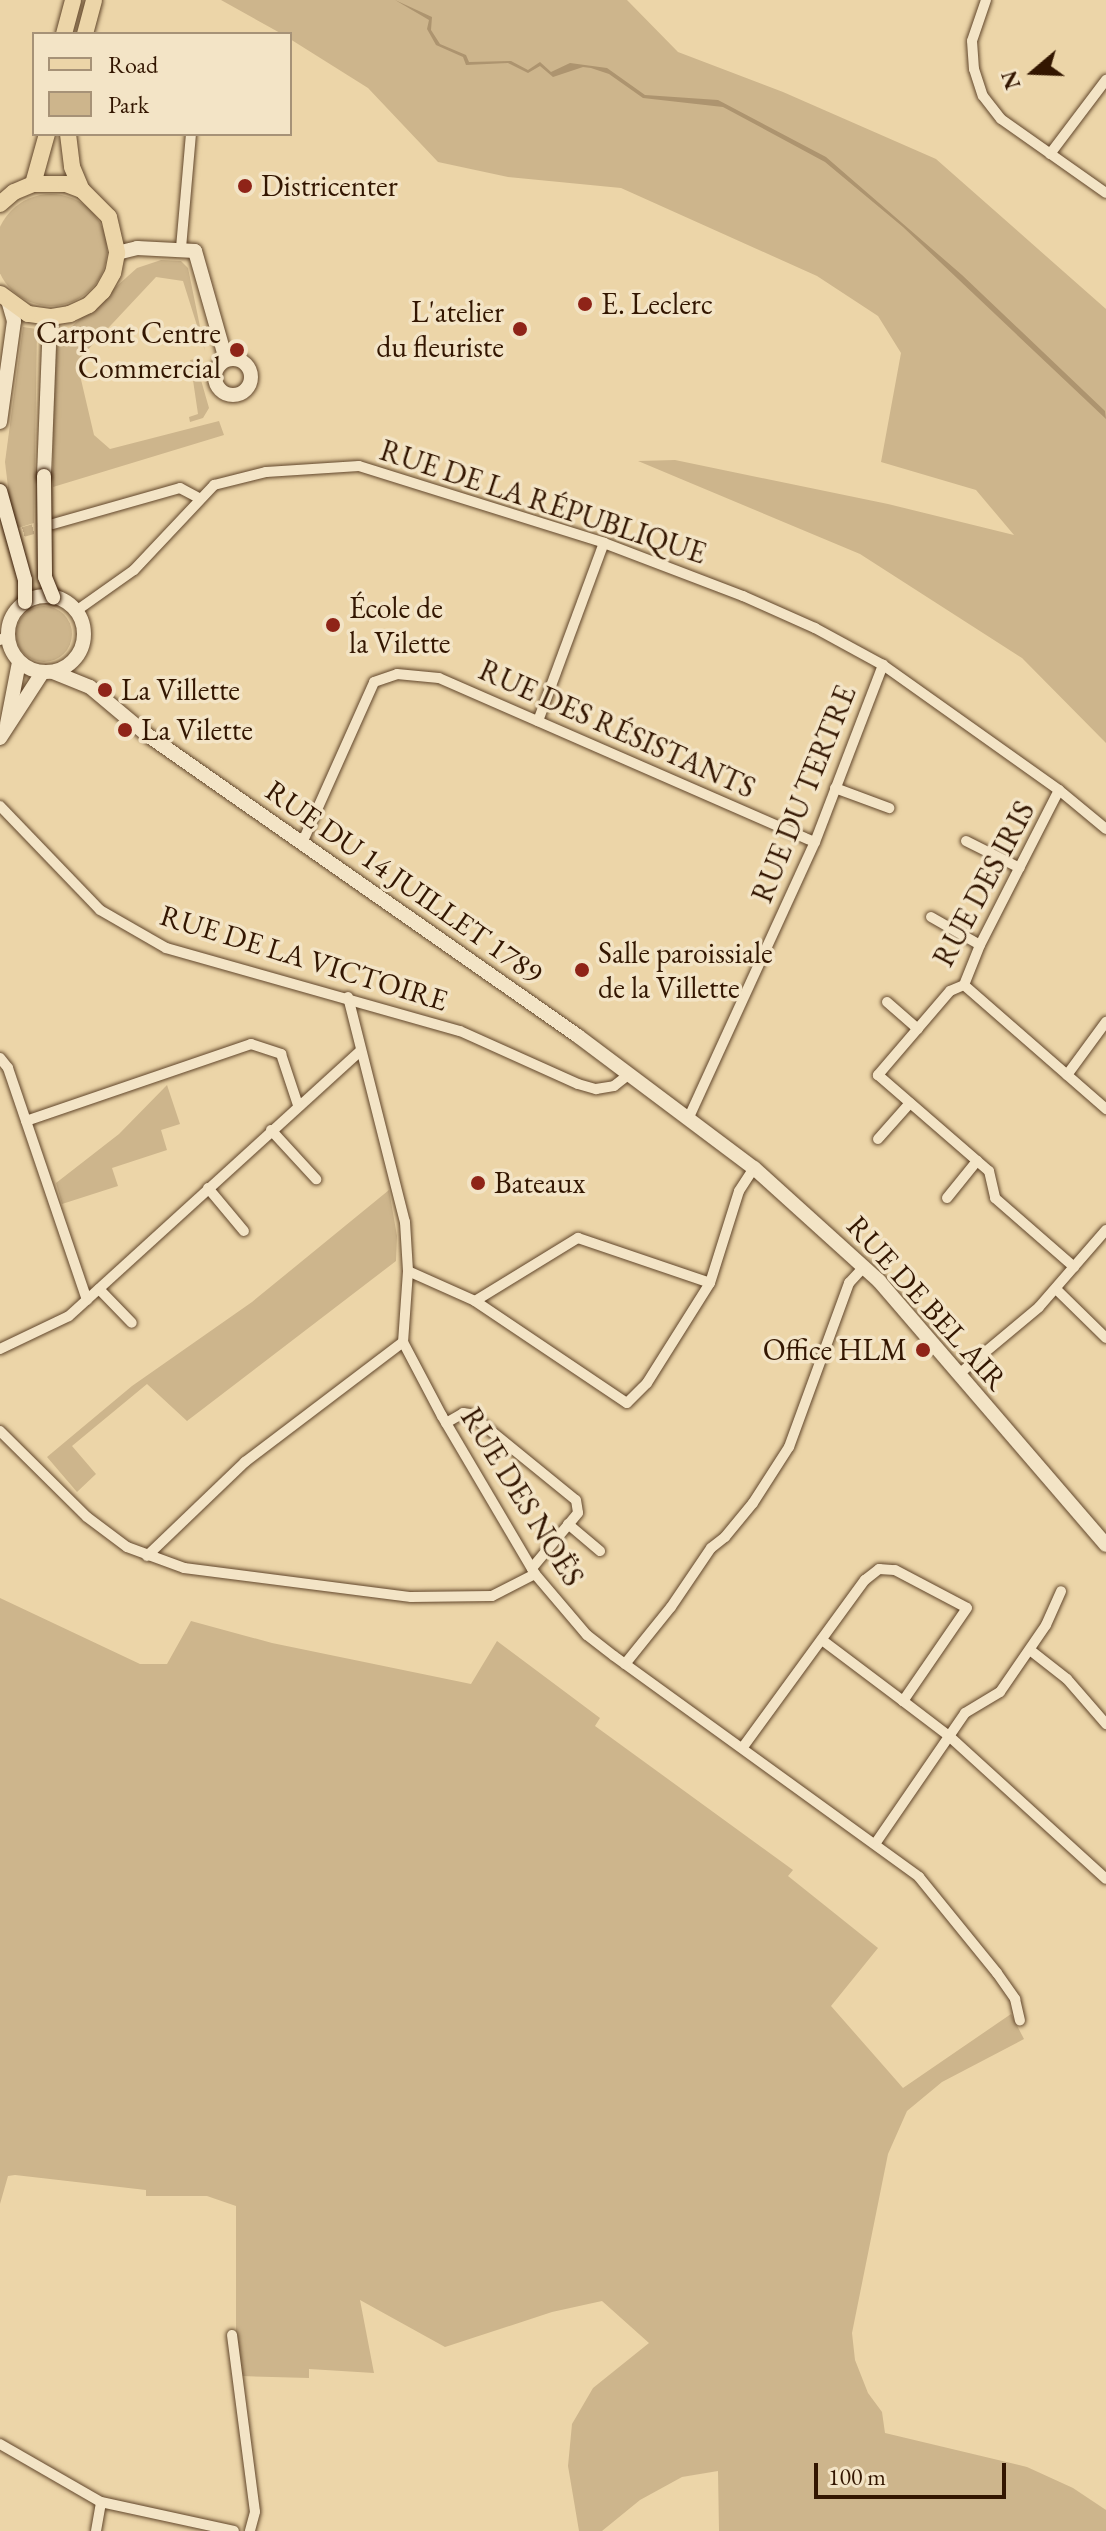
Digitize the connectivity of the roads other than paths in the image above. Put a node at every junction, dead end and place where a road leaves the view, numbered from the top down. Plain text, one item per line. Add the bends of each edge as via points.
1 (73, 0) edge
2 (94, 0) edge
3 (986, 0) edge
4 (65, 32) edge
5 (86, 32) edge
6 (1106, 80) edge
7 (46, 136) edge
8 (68, 136) edge
9 (191, 136) edge
10 (1050, 154) junction
11 (33, 184) junction
12 (82, 190) junction
13 (1106, 193) edge
14 (0, 204) edge
15 (181, 248) junction
16 (117, 253) junction
17 (4, 298) edge
18 (50, 317) junction
19 (226, 360) dead end
20 (0, 422) edge
21 (0, 491) edge
22 (199, 498) junction
23 (53, 524) tunnel mouth
24 (604, 543) junction
25 (53, 597) junction
26 (25, 602) junction
27 (76, 611) junction
28 (4, 638) edge
29 (79, 654) junction
30 (19, 662) junction
31 (883, 665) junction
32 (48, 672) junction
33 (90, 687) junction
34 (538, 721) junction
35 (4, 731) edge
36 (835, 788) junction
37 (1059, 790) junction
38 (0, 806) edge
39 (889, 808) dead end
40 (1106, 829) edge
41 (303, 841) junction
42 (966, 841) dead end
43 (815, 842) junction
44 (1020, 868) junction
45 (931, 917) dead end
46 (980, 945) junction
47 (964, 985) junction
48 (348, 997) junction
49 (887, 1002) dead end
50 (1106, 1022) edge
51 (918, 1029) junction
52 (360, 1051) junction
53 (0, 1058) edge
54 (1067, 1075) junction
55 (627, 1076) junction
56 (910, 1103) junction
57 (298, 1105) junction
58 (1106, 1109) edge
59 (689, 1117) junction
60 (26, 1121) junction
61 (271, 1130) junction
62 (878, 1139) dead end
63 (977, 1161) junction
64 (754, 1168) junction
65 (316, 1179) dead end
66 (208, 1188) junction
67 (947, 1198) dead end
68 (1106, 1230) edge
69 (244, 1231) dead end
70 (864, 1267) junction
71 (1074, 1267) junction
72 (408, 1271) junction
73 (710, 1283) junction
74 (99, 1289) junction
75 (1056, 1289) junction
76 (87, 1300) junction
77 (475, 1301) junction
78 (132, 1323) dead end
79 (1106, 1338) edge
80 (403, 1342) junction
81 (0, 1349) edge
82 (959, 1374) junction
83 (446, 1423) junction
84 (0, 1431) edge
85 (568, 1524) junction
86 (1106, 1545) edge
87 (600, 1551) dead end
88 (147, 1556) junction
89 (534, 1571) junction
90 (1061, 1591) dead end
91 (822, 1640) junction
92 (1030, 1650) junction
93 (625, 1664) junction
94 (903, 1701) junction
95 (1106, 1724) edge
96 (949, 1736) junction
97 (743, 1747) junction
98 (875, 1844) junction
99 (1106, 1879) edge
100 (1020, 2020) dead end
101 (232, 2335) dead end
102 (0, 2444) edge
103 (101, 2502) junction
104 (96, 2531) edge
105 (234, 2531) edge
106 (250, 2531) edge

1 - 4 main road
2 - 5 main road
3 - 10 street via 972,41 983,96 1001,119
6 - 10 street
7 - 11 main road
8 - 12 main road via 72,167
9 - 15 street
10 - 13 street
11 - 12 main road via 66,184
11 - 14 main road
12 - 16 main road via 109,217
15 - 16 main road
15 - 19 main road via 195,251
16 - 18 main road via 113,273 89,305
17 - 18 main road via 28,314
17 - 20 main road via 14,321
18 - 25 main road, bridge via 45,577
21 - 26 main road, bridge via 25,580
22 - 23 street via 180,488
22 - 24 street, RUE DE LA RÉPUBLIQUE via 214,485 266,472 359,466
22 - 27 street, RUE DE LA RÉPUBLIQUE via 134,570
24 - 31 street, RUE DE LA RÉPUBLIQUE via 743,596
24 - 34 street
25 - 26 main road
25 - 27 main road
26 - 28 main road
27 - 29 main road via 84,629
28 - 30 main road
29 - 32 main road via 64,669
29 - 33 main road
30 - 32 main road
30 - 35 main road
31 - 36 street, RUE DU TERTRE
31 - 37 street, RUE DE LA RÉPUBLIQUE
32 - 33 main road, RUE DU 14 JUILLET 1789
32 - 35 main road
33 - 41 main road, RUE DU 14 JUILLET 1789 via 146,734
34 - 41 street, RUE DES RÉSISTANTS via 439,678 397,674 374,682
34 - 43 street, RUE DES RÉSISTANTS
36 - 39 street
36 - 43 street, RUE DU TERTRE
37 - 40 street, RUE DE LA RÉPUBLIQUE
37 - 44 street, RUE DES IRIS
38 - 48 street, RUE DE LA VICTOIRE via 100,910 166,948 298,988
41 - 55 main road, RUE DU 14 JUILLET 1789
42 - 44 street
43 - 59 street, RUE DU TERTRE
44 - 46 street, RUE DES IRIS
45 - 46 street
46 - 47 street, RUE DES IRIS
47 - 51 street, RUE DES IRIS via 950,991
47 - 54 street
48 - 52 street
48 - 55 street, RUE DE LA VICTOIRE via 460,1031 578,1084 596,1089 614,1086
49 - 51 street
50 - 54 street
51 - 56 street, RUE DES IRIS via 878,1075
52 - 57 street
52 - 72 street via 405,1222
53 - 60 street
54 - 58 street
55 - 59 main road, RUE DU 14 JUILLET 1789
56 - 62 street
56 - 63 street, RUE DES IRIS
57 - 60 street via 281,1054 251,1044
57 - 61 street
59 - 64 main road, RUE DE BEL AIR
60 - 76 street
61 - 65 street
61 - 66 street
63 - 67 street
63 - 71 street, RUE DES IRIS via 989,1171 995,1198
64 - 70 main road, RUE DE BEL AIR
64 - 73 street via 739,1191
66 - 69 street
66 - 74 street
68 - 71 street
70 - 82 main road, RUE DE BEL AIR
70 - 93 street via 849,1283 789,1447 753,1503 711,1548
71 - 75 street
72 - 77 street
72 - 80 street
73 - 77 street via 578,1238
73 - 77 street via 647,1383 627,1403
74 - 76 street
74 - 78 street
75 - 79 street
75 - 82 street
76 - 81 street via 69,1316
80 - 83 street, RUE DES NOËS
80 - 88 street via 245,1462
82 - 86 main road, RUE DE BEL AIR
83 - 85 street via 470,1414 576,1500 578,1513
83 - 89 street, RUE DES NOËS
84 - 88 street via 87,1517
85 - 87 street
85 - 89 street
88 - 89 street via 184,1568 411,1597 492,1596
89 - 93 street, RUE DES NOËS via 587,1635
90 - 92 street
91 - 94 street
91 - 94 street via 865,1580 879,1569 895,1570 967,1608
91 - 97 street
92 - 95 street via 1067,1679
92 - 96 street via 1000,1692 965,1713
93 - 97 street, RUE DES NOËS
94 - 96 street
96 - 98 street
96 - 99 street
97 - 98 street, RUE DES NOËS
98 - 100 street, RUE DES NOËS via 929,1889 997,1973 1015,1999
101 - 106 street via 255,2512
102 - 103 street
103 - 104 street
103 - 105 street

